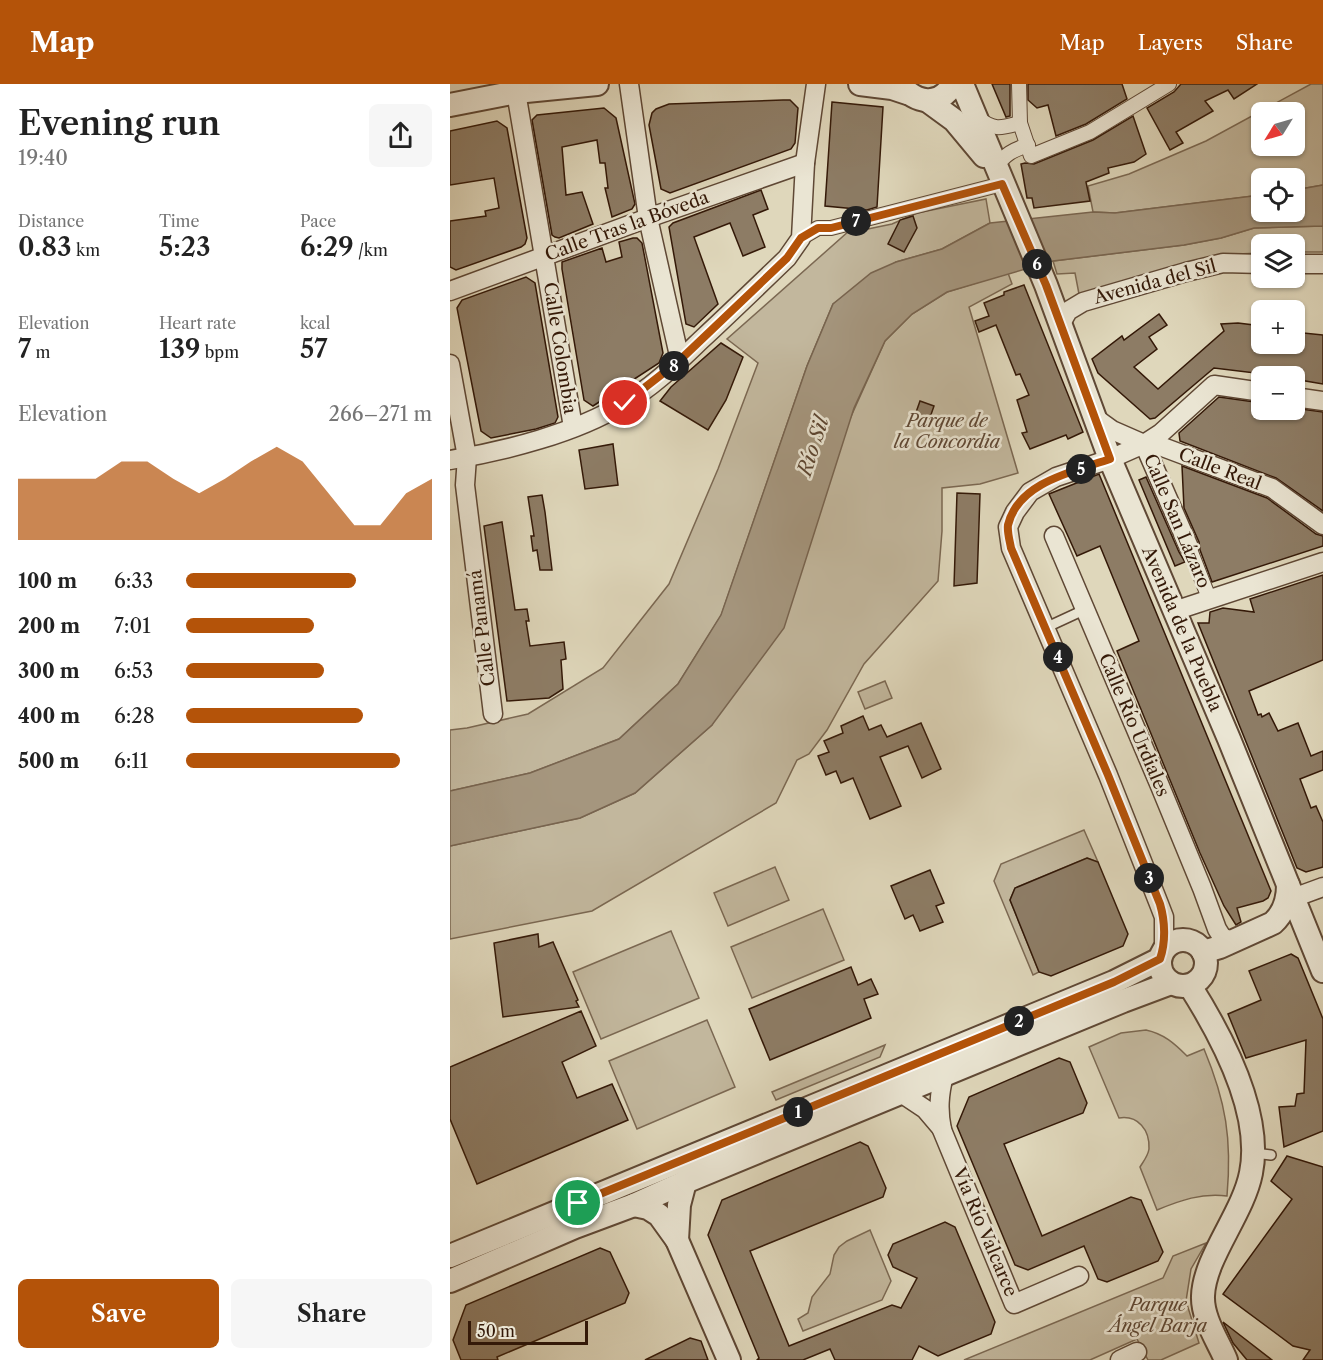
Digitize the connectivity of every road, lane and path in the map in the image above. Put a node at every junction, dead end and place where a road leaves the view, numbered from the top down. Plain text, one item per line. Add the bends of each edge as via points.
1 (597, 84) edge
2 (628, 84) edge
3 (816, 84) edge
4 (860, 84) edge
5 (953, 84) edge
6 (962, 84) edge
7 (1019, 84) edge
8 (1170, 84) edge
9 (1151, 90) edge
10 (516, 92) junction
11 (912, 93) edge
12 (450, 105) edge
13 (976, 116) junction
14 (1020, 123) junction
15 (1029, 150) junction
16 (805, 163) junction
17 (1002, 181) junction
18 (648, 218) junction
19 (801, 238) junction
20 (545, 255) junction
21 (1251, 264) edge
22 (1305, 264) edge
23 (1323, 264) edge
24 (450, 291) edge
25 (1060, 325) junction
26 (680, 360) junction
27 (450, 364) edge
28 (1251, 390) edge
29 (1305, 399) edge
30 (1323, 401) edge
31 (1094, 417) junction
32 (573, 427) junction
33 (1144, 444) junction
34 (459, 458) edge
35 (1110, 459) junction
36 (1323, 525) edge
37 (1054, 536) dead end
38 (1189, 547) joint
39 (1323, 562) edge
40 (1209, 598) junction
41 (1086, 609) junction
42 (1174, 611) junction
43 (1046, 628) junction
44 (493, 714) dead end
45 (1323, 887) edge
46 (1293, 896) junction
47 (1212, 915) junction
48 (1212, 951) junction
49 (1162, 954) junction
50 (1323, 970) edge
51 (1180, 985) junction
52 (944, 1075) junction
53 (901, 1093) junction
54 (942, 1130) junction
55 (685, 1182) junction
56 (633, 1205) junction
57 (582, 1213) junction
58 (677, 1240) junction
59 (465, 1254) edge
60 (1079, 1276) dead end
61 (450, 1281) edge
62 (1137, 1352) dead end
63 (729, 1360) edge
64 (1120, 1360) edge
65 (1227, 1360) edge

1 - 10 street
2 - 18 street
3 - 16 street
4 - 11 street
5 - 11 street via 943,96
6 - 13 street
7 - 14 street
8 - 9 street
9 - 15 street via 1090,132
10 - 12 street
10 - 20 street, Calle Colombia
11 - 17 street via 954,120
13 - 14 street via 990,127
13 - 17 street
14 - 15 street
15 - 17 street via 1011,151 1003,157
16 - 18 street, Calle Tras la Bóveda
16 - 19 street
17 - 19 street via 831,228 818,228
17 - 25 street, Avenida de la Puebla
18 - 20 street, Calle Tras la Bóveda
18 - 26 street
19 - 26 street via 787,258
20 - 24 street, Calle Tras la Bóveda
20 - 32 street, Calle Colombia
21 - 25 street, Avenida del Sil via 1223,263 1092,299 1068,311
22 - 23 street
25 - 31 street, Avenida de la Puebla
26 - 32 street via 625,403
27 - 34 street, Calle Panamá
28 - 33 street via 1214,385
29 - 30 street
31 - 33 street, Calle Real
31 - 35 street, Avenida de la Puebla
32 - 34 street
33 - 35 street
33 - 36 street, Calle Real via 1160,446 1272,488
33 - 38 street, Calle San Lázaro
34 - 44 street, Calle Panamá
35 - 42 street, Avenida de la Puebla
35 - 43 street via 1056,477 1030,492 1008,527 1011,548
37 - 41 street, Calle Río Urdiales
38 - 40 street, Calle San Lázaro
39 - 40 street
40 - 42 street
41 - 43 lane
41 - 47 street, Calle Río Urdiales
42 - 46 street, Avenida de la Puebla
43 - 49 street via 1160,904 1164,917
45 - 46 street
46 - 48 street via 1288,893 1280,916 1263,929
46 - 48 street via 1294,919 1286,927 1224,956
46 - 50 street, Avenida de la Puebla
47 - 48 street
47 - 48 street, Calle Río Urdiales via 1222,937
48 - 49 street via 1183,940 1171,944
48 - 51 street via 1200,980
49 - 51 street via 1162,973
49 - 57 street via 1114,982
51 - 52 street via 1123,1001
51 - 65 street via 1209,1018 1233,1067 1262,1154 1207,1275 1203,1297 1206,1316
52 - 53 street
52 - 54 street, Vía Río Valcarce via 939,1095
53 - 54 street, Vía Río Valcarce via 925,1109
53 - 55 street
54 - 60 street, Vía Río Valcarce via 1014,1304
55 - 56 street
55 - 58 street
56 - 57 street
56 - 58 street via 659,1215
57 - 59 street
58 - 63 street
59 - 61 street
62 - 64 street

